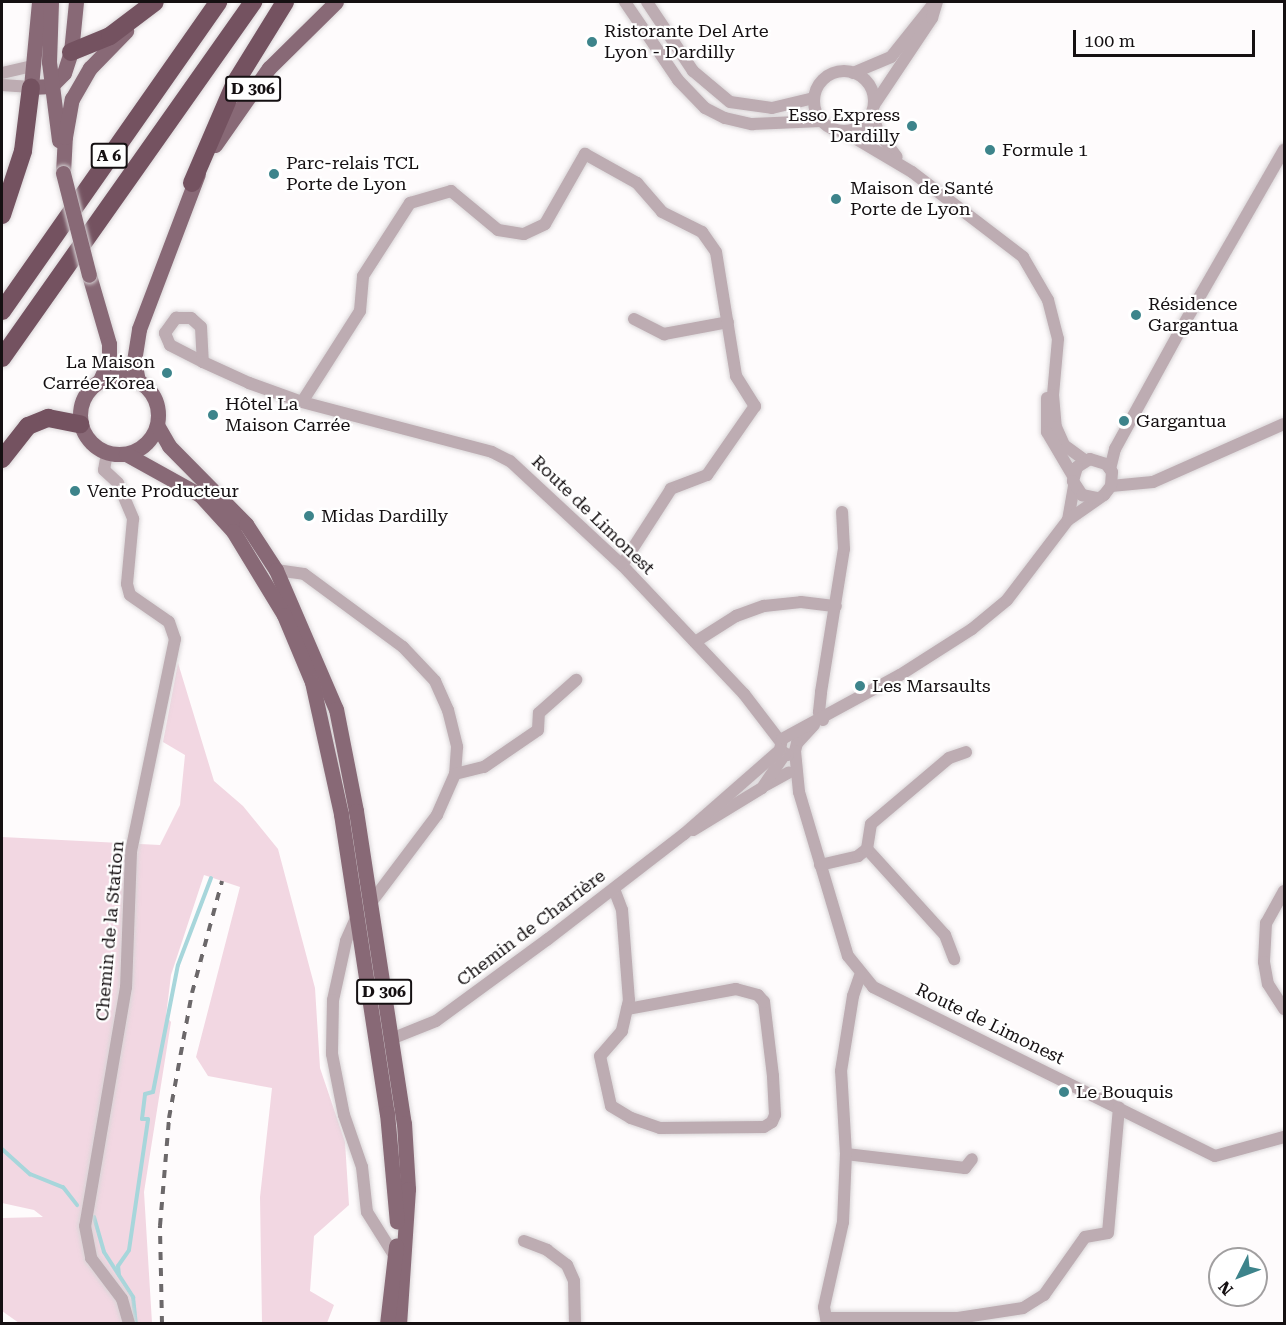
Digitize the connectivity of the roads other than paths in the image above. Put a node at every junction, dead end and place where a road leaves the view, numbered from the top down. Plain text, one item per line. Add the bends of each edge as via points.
1 (39, 2) edge
2 (51, 2) edge
3 (75, 2) edge
4 (218, 2) edge
5 (253, 2) edge
6 (285, 2) edge
7 (336, 2) edge
8 (625, 2) edge
9 (647, 2) edge
10 (936, 2) edge
11 (149, 8) edge
12 (71, 52) junction
13 (49, 62) junction
14 (32, 66) junction
15 (2, 73) edge
16 (854, 73) junction
17 (2, 85) edge
18 (51, 86) junction
19 (31, 87) junction
20 (814, 98) junction
21 (873, 109) junction
22 (822, 121) junction
23 (843, 131) junction
24 (1284, 150) edge
25 (912, 172) junction
26 (63, 173) junction
27 (192, 183) junction
28 (2, 215) edge
29 (2, 311) edge
30 (634, 319) dead end
31 (728, 322) junction
32 (2, 358) edge
33 (203, 362) dead end
34 (1055, 378) junction
35 (100, 380) junction
36 (138, 381) junction
37 (302, 402) junction
38 (80, 424) junction
39 (1284, 424) edge
40 (157, 425) junction
41 (1115, 449) junction
42 (107, 453) junction
43 (126, 454) junction
44 (2, 459) edge
45 (1090, 459) junction
46 (1111, 470) junction
47 (1074, 481) junction
48 (1138, 482) junction
49 (1112, 486) junction
50 (1098, 498) junction
51 (843, 512) dead end
52 (1068, 520) junction
53 (622, 565) junction
54 (276, 570) junction
55 (836, 606) junction
56 (695, 642) junction
57 (576, 680) dead end
58 (818, 722) junction
59 (788, 746) junction
60 (966, 752) dead end
61 (789, 772) junction
62 (455, 774) junction
63 (762, 788) junction
64 (799, 792) junction
65 (684, 834) junction
66 (867, 849) junction
67 (820, 865) junction
68 (614, 889) junction
69 (1284, 891) edge
70 (370, 904) junction
71 (357, 916) junction
72 (954, 959) dead end
73 (860, 976) junction
74 (627, 1009) junction
75 (1284, 1009) edge
76 (391, 1039) junction
77 (1119, 1107) junction
78 (1284, 1137) edge
79 (846, 1154) junction
80 (972, 1159) dead end
81 (524, 1241) dead end
82 (396, 1258) junction
83 (826, 1321) edge
84 (129, 1323) edge
85 (387, 1323) edge
86 (399, 1323) edge
87 (575, 1323) edge

1 - 14 main road
2 - 13 main road
3 - 12 main road
4 - 29 highway, A 6
5 - 32 highway, A 6
6 - 27 highway via 235,83
7 - 27 main road, D 306 via 262,77
8 - 22 street via 685,90 705,108 725,118 752,124
9 - 20 street via 693,71 730,102 772,108
10 - 16 street via 891,57
10 - 21 street via 932,18
11 - 12 highway via 104,39
11 - 26 main road via 100,56 80,85 67,118
12 - 13 main road
12 - 18 main road via 64,73
13 - 14 main road
13 - 18 main road
14 - 15 street
14 - 19 main road
16 - 20 street via 842,71 827,76
16 - 21 street via 869,85
17 - 19 street
18 - 19 main road
18 - 26 main road
19 - 28 highway via 23,151
20 - 22 street
21 - 23 street via 860,127
21 - 25 street via 885,142
22 - 23 street
23 - 25 street
24 - 41 street
25 - 34 street via 1023,257 1048,300 1058,339
26 - 35 main road, bridge via 109,344
27 - 36 main road, D 306 via 139,329 134,361
30 - 31 street via 664,334
31 - 37 street via 716,252 702,232 662,212 637,183 585,154 545,224 524,234 498,230 451,190 410,203 363,276 360,311
31 - 53 street via 736,376 755,406 707,475 671,489
33 - 37 street, Route de Limonest
34 - 45 street via 1056,427 1064,445
34 - 47 street via 1047,399 1045,423
35 - 36 main road via 119,376
35 - 38 main road via 82,399
36 - 40 main road via 155,400
37 - 53 street, Route de Limonest via 501,456 527,472
38 - 42 main road via 90,442
38 - 44 highway via 48,418 28,426
39 - 48 street via 1153,482
40 - 43 main road via 146,444
40 - 54 main road, D 306 via 169,446 246,524
41 - 45 street
41 - 46 street
42 - 43 main road
42 - 84 street, Chemin de la Station via 104,470 118,483 133,519 127,584 130,595 169,622 175,639 131,852 126,987 85,1226 91,1258 122,1299
43 - 71 main road, D 306 via 177,481 214,508 233,531 284,615 321,715
45 - 46 street
45 - 47 street
46 - 48 street
46 - 49 street
47 - 50 street via 1087,497
47 - 52 street, Chemin de Charrière
48 - 49 street
49 - 50 street
50 - 52 street, Chemin de Charrière
51 - 55 street via 844,549
52 - 58 street, Chemin de Charrière via 1021,585 991,615
53 - 56 street, Route de Limonest
54 - 62 street via 304,574 419,661 435,681 448,710 457,747
54 - 70 main road, D 306 via 336,709
55 - 56 street via 801,602 764,606 736,616
55 - 58 street
56 - 59 street, Route de Limonest
57 - 62 street via 539,713 538,730 484,767
58 - 59 street, Chemin de Charrière
59 - 61 street, Route de Limonest
59 - 63 street, Chemin de Charrière
59 - 64 street, Route de Limonest
59 - 65 street, Chemin de Charrière
60 - 66 street via 949,758 871,824
61 - 63 street, Chemin de Charrière
61 - 64 street, Route de Limonest
62 - 70 street via 437,815
63 - 65 street, Chemin de Charrière
64 - 67 street, Route de Limonest
65 - 68 street, Chemin de Charrière
66 - 67 street via 858,856
66 - 72 street via 945,935
67 - 73 street, Route de Limonest via 834,917
68 - 74 street via 622,910
68 - 76 street, Chemin de Charrière via 436,1021
69 - 75 street via 1266,923 1264,962 1268,984
70 - 76 main road, D 306
71 - 82 main road, D 306 via 387,1113 397,1212
71 - 82 street via 346,941 333,1000 332,1054 344,1116 362,1167 367,1212
73 - 77 street, Route de Limonest via 873,987
73 - 79 street via 841,1071
74 - 74 street via 622,1031 600,1056 606,1093 615,1110 660,1128 764,1127 772,1122 773,1076 764,1002 759,995 736,989
76 - 86 main road, D 306 via 404,1123 408,1189
77 - 78 street, Route de Limonest via 1215,1156
77 - 83 street via 1108,1233 1085,1236 1044,1295 1023,1308 968,1317
79 - 80 street via 965,1168
79 - 83 street via 843,1222 824,1307
81 - 87 street via 547,1250 567,1265 574,1281
82 - 85 main road, D 306

